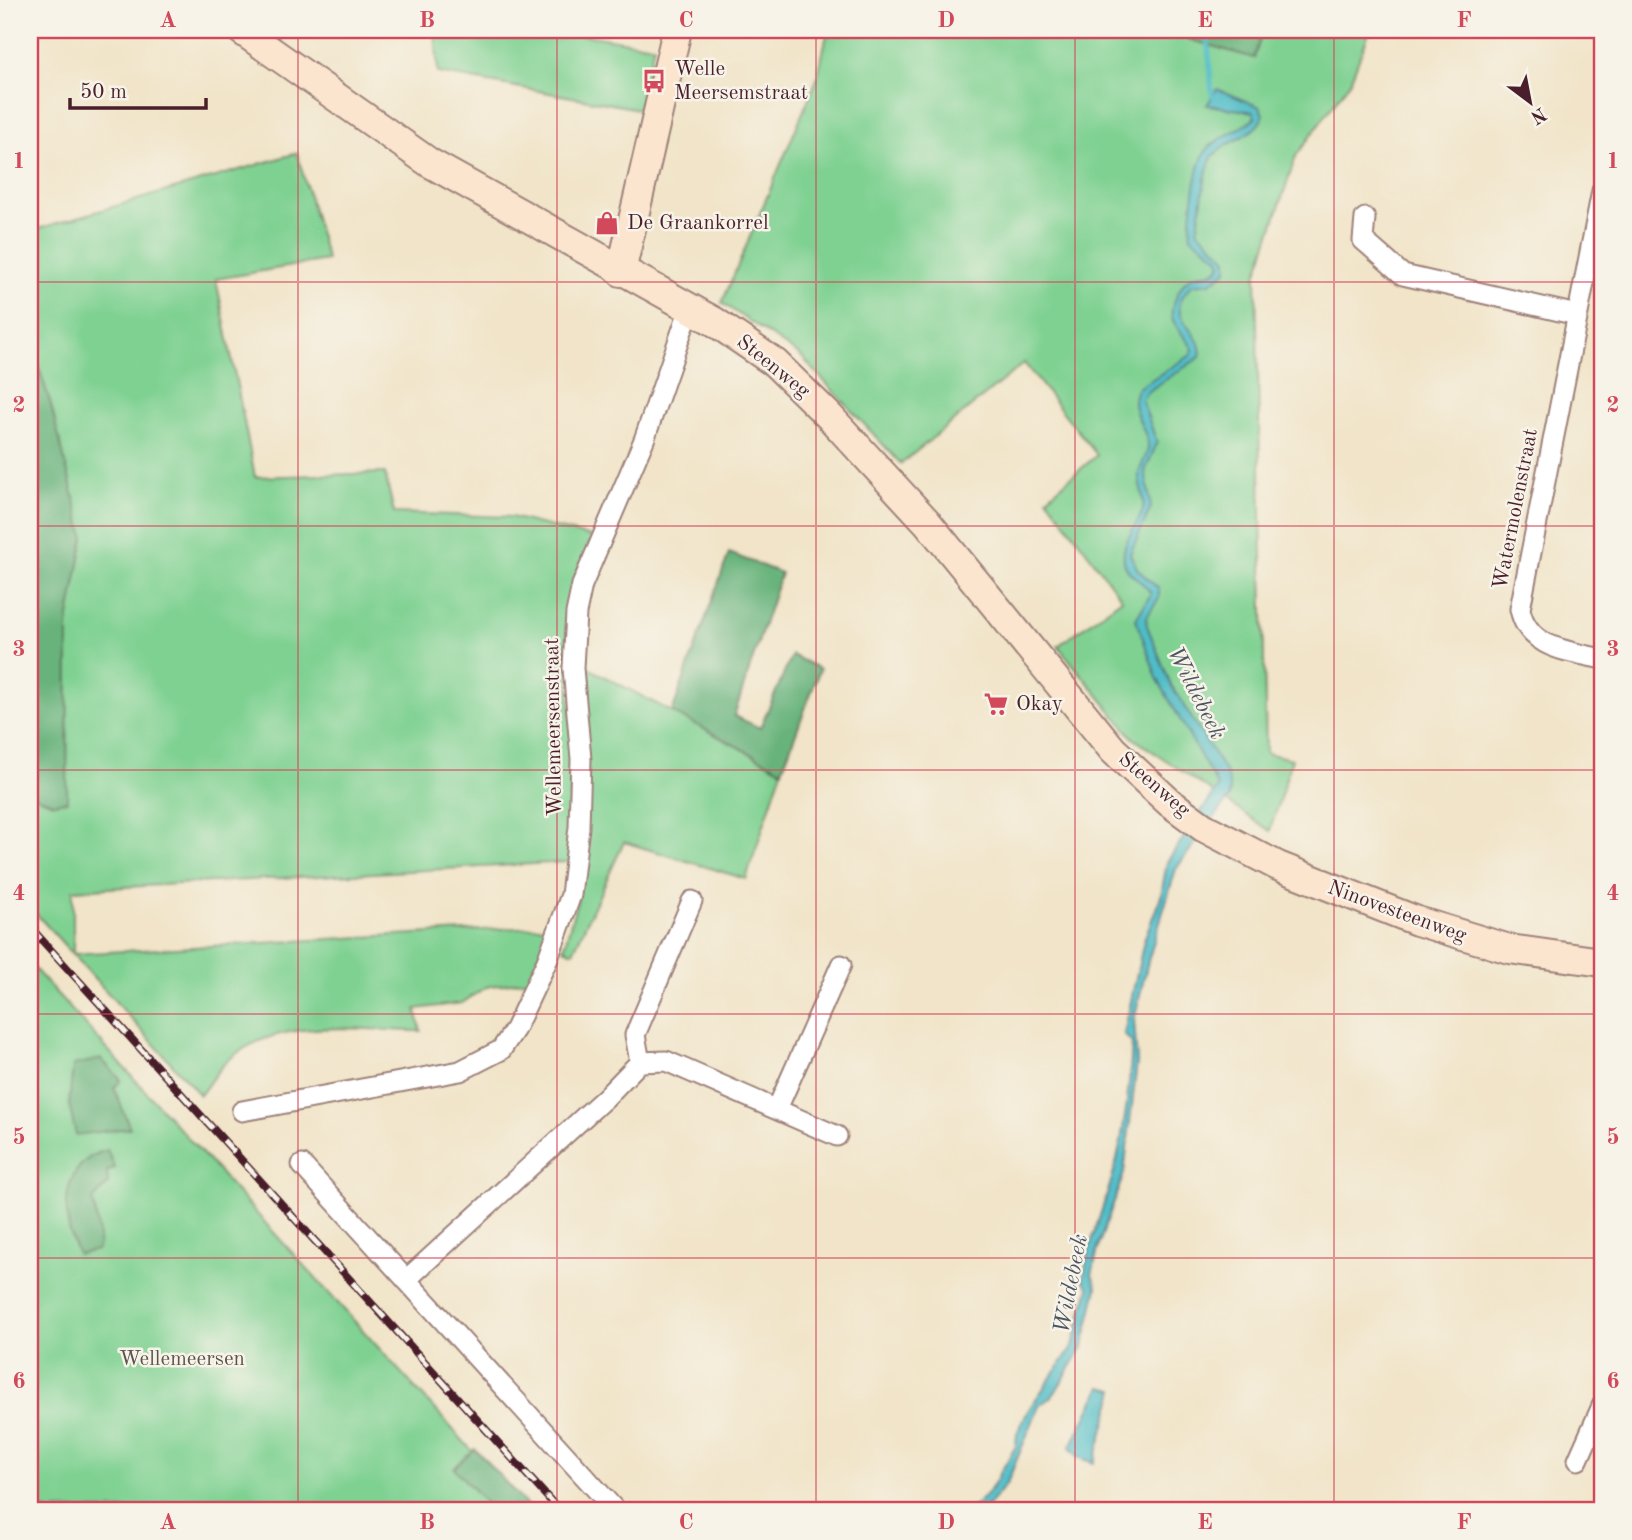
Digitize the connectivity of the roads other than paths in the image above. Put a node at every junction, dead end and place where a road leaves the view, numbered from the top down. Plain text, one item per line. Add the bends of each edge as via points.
1 (241, 30) edge
2 (677, 30) edge
3 (1602, 191) edge
4 (1365, 218) dead end
5 (621, 272) junction
6 (690, 308) junction
7 (1577, 315) junction
8 (1602, 659) edge
9 (1203, 827) joint
10 (692, 901) dead end
11 (1602, 962) edge
12 (841, 965) dead end
13 (640, 1062) junction
14 (777, 1109) junction
15 (242, 1111) dead end
16 (837, 1136) dead end
17 (302, 1165) dead end
18 (406, 1280) junction
19 (1602, 1406) edge
20 (1578, 1460) dead end
21 (615, 1510) edge

1 - 5 main road, Steenweg via 430,163
2 - 5 main road
3 - 7 street, Watermolenstraat
4 - 7 street via 1363,240 1403,275
5 - 6 main road, Steenweg
6 - 9 main road, Steenweg via 775,363 830,416 979,583 1113,750
6 - 15 street, Wellemeersenstraat via 644,440 582,585 573,668 581,760 579,814 570,895 547,961 515,1029 501,1050 460,1071
7 - 8 street, Watermolenstraat via 1520,609 1523,624 1533,637
9 - 11 main road, Ninovesteenweg via 1278,866 1417,921 1509,949
10 - 13 street via 635,1035
12 - 14 street
13 - 14 street via 666,1061
13 - 18 street
14 - 16 street
17 - 18 street
18 - 21 street
19 - 20 street

